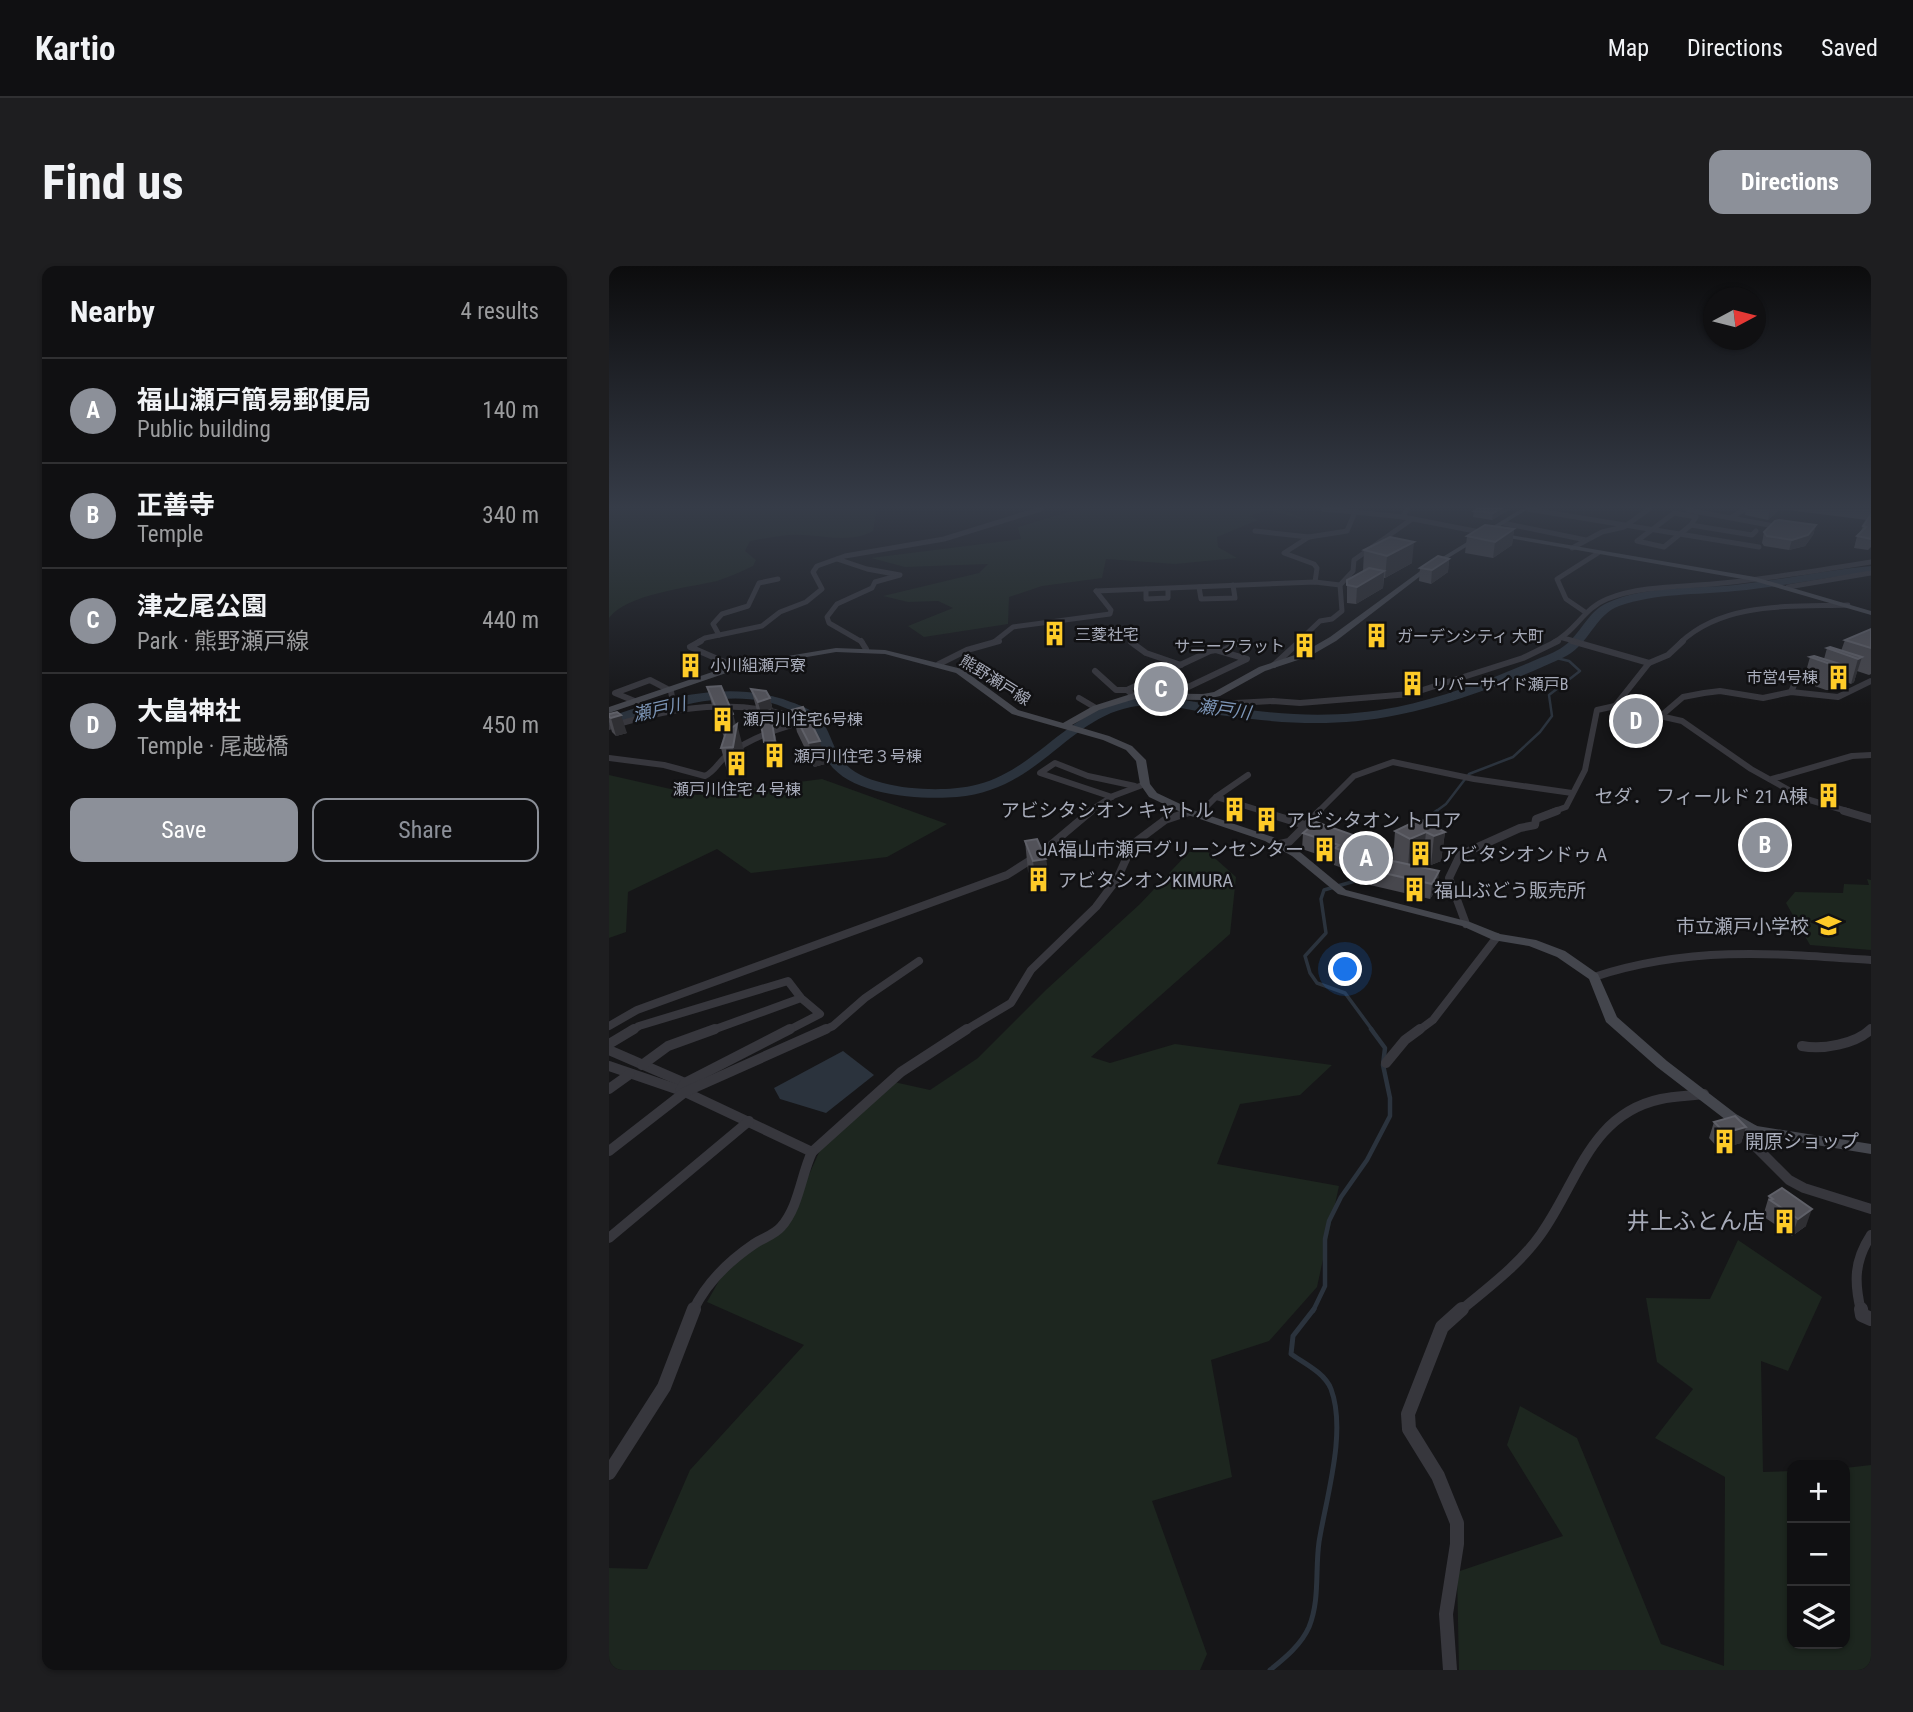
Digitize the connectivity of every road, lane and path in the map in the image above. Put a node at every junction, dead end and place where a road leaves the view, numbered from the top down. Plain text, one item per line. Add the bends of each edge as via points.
1 (814, 575) edge
2 (897, 575) edge
3 (1316, 575) edge
4 (1350, 575) edge
5 (1419, 575) edge
6 (1566, 575) edge
7 (1730, 575) edge
8 (1787, 575) edge
9 (1861, 575) edge
10 (778, 579) dead end
11 (1757, 579) junction
12 (1315, 582) junction
13 (1233, 585) junction
14 (1340, 585) junction
15 (1786, 586) junction
16 (1199, 587) junction
17 (1146, 589) junction
18 (1167, 589) junction
19 (1848, 605) junction
20 (1585, 612) junction
21 (1871, 613) edge
22 (719, 635) junction
23 (1564, 638) junction
24 (1131, 642) dead end
25 (1237, 643) dead end
26 (866, 649) junction
27 (1221, 651) junction
28 (1649, 663) junction
29 (939, 664) junction
30 (1181, 665) junction
31 (1822, 665) edge
32 (1274, 666) junction
33 (736, 667) junction
34 (1095, 671) dead end
35 (1804, 673) junction
36 (1856, 676) edge
37 (1815, 677) edge
38 (1150, 680) junction
39 (1869, 680) edge
40 (1838, 685) dead end
41 (1849, 688) dead end
42 (1791, 692) junction
43 (1130, 694) junction
44 (670, 695) junction
45 (1203, 697) junction
46 (1079, 698) dead end
47 (637, 702) junction
48 (1615, 706) junction
49 (1096, 708) junction
50 (673, 709) junction
51 (609, 710) edge
52 (831, 715) dead end
53 (1663, 715) junction
54 (808, 720) junction
55 (609, 727) edge
56 (1065, 727) junction
57 (1871, 755) edge
58 (609, 758) edge
59 (1248, 775) dead end
60 (1460, 776) joint
61 (1772, 779) junction
62 (1140, 785) junction
63 (1572, 793) junction
64 (1111, 797) junction
65 (1216, 797) junction
66 (1194, 813) junction
67 (1871, 819) edge
68 (1305, 825) junction
69 (1280, 844) junction
70 (1466, 924) junction
71 (1497, 937) junction
72 (1871, 960) edge
73 (919, 961) dead end
74 (1594, 977) junction
75 (801, 998) junction
76 (609, 1026) edge
77 (1871, 1029) edge
78 (1802, 1046) dead end
79 (609, 1047) edge
80 (1386, 1063) dead end
81 (642, 1065) junction
82 (609, 1066) edge
83 (630, 1074) junction
84 (609, 1089) edge
85 (683, 1089) junction
86 (1704, 1094) junction
87 (749, 1121) junction
88 (1754, 1130) junction
89 (1871, 1149) edge
90 (609, 1151) edge
91 (812, 1152) junction
92 (1871, 1209) edge
93 (1871, 1235) edge
94 (609, 1238) edge
95 (1871, 1319) edge
96 (609, 1473) edge
97 (1450, 1670) edge

1 - 22 street via 822,589 806,602 780,612 762,626
2 - 26 street via 838,604 827,617 829,623 860,639
3 - 12 street
4 - 14 street
5 - 32 main road via 1321,647
6 - 20 street via 1557,579 1558,589
7 - 11 main road
8 - 11 street
9 - 15 street
10 - 22 street via 759,583 748,606 718,617 713,624
11 - 15 street
11 - 20 street via 1626,593
12 - 13 street
12 - 14 street
13 - 16 street
13 - 16 street via 1235,598 1201,599
14 - 32 street via 1342,611 1320,621
15 - 19 main road
16 - 18 street
17 - 18 street
17 - 18 street via 1146,599 1168,598
17 - 29 street via 1097,591 1110,614 1013,627 999,641
19 - 21 main road
19 - 28 street via 1744,612 1713,621 1692,632 1668,655
20 - 23 street
22 - 33 street via 690,647
23 - 28 street
23 - 45 street via 1501,667 1410,694 1300,703 1217,704
24 - 30 street via 1146,653
25 - 27 street
26 - 29 main road, 熊野瀬戸線
26 - 33 main road, 熊野瀬戸線
27 - 30 street via 1210,651
27 - 38 street via 1247,659 1184,690
28 - 48 street
29 - 56 main road, 熊野瀬戸線 via 959,671 1015,712
30 - 38 street
31 - 35 street
32 - 45 main road via 1226,691
33 - 44 main road, 熊野瀬戸線
34 - 43 street via 1116,690
35 - 37 street
35 - 42 street
36 - 39 street
38 - 43 street
39 - 42 street via 1838,697
40 - 41 street
42 - 53 street via 1763,698 1704,693 1683,697
43 - 45 main road
43 - 49 main road
44 - 47 main road, 熊野瀬戸線
44 - 47 street via 650,680 615,693
44 - 50 street
46 - 49 street
47 - 51 main road, 熊野瀬戸線
48 - 53 street
48 - 63 street via 1596,712 1584,771
49 - 56 main road
50 - 54 street via 743,705
50 - 55 street
52 - 54 street
53 - 61 street via 1682,721
54 - 58 street via 734,750 705,776
56 - 62 main road, 熊野瀬戸線 via 1129,748 1142,760
57 - 61 street
59 - 65 street
60 - 63 street
60 - 68 street via 1387,763 1354,776
61 - 67 street via 1803,797
62 - 64 street
62 - 64 street via 1088,776 1055,763 1040,773
62 - 66 main road
63 - 70 street via 1566,807 1536,819 1535,825 1460,855 1449,878
64 - 76 street via 1087,811 1043,853 1007,875 637,1010
65 - 66 street
65 - 68 street
66 - 69 main road
66 - 91 street via 1165,820 1133,844 1117,879 1096,907 1031,970 1011,1003 901,1072
68 - 69 street via 1289,842
69 - 70 main road via 1336,887
70 - 71 main road
71 - 74 main road via 1561,954
71 - 80 street via 1433,1020 1405,1040
72 - 74 street via 1730,950 1635,963
73 - 85 street via 833,1026
74 - 86 main road via 1611,1019
75 - 79 street via 788,981 639,1026
75 - 81 street via 668,1046
75 - 85 street via 820,1014
77 - 78 street via 1823,1047
79 - 81 street
81 - 85 street
82 - 83 street
83 - 84 street
83 - 85 street
85 - 87 street
85 - 90 street
86 - 88 main road
86 - 97 street via 1660,1100 1607,1126 1542,1233 1521,1259 1442,1327 1433,1346 1408,1414 1409,1429 1438,1476 1457,1523 1446,1614
87 - 91 street
87 - 94 street
88 - 89 main road
88 - 92 street via 1753,1144 1789,1180
91 - 96 street via 781,1227 730,1261 691,1311 672,1373
93 - 95 street via 1854,1270 1862,1315

